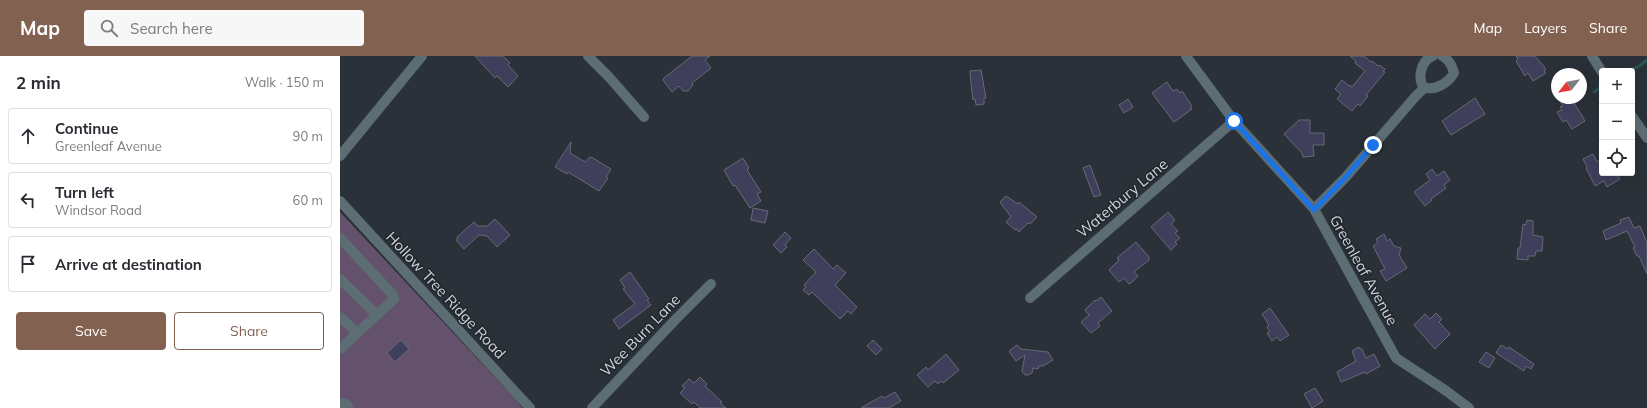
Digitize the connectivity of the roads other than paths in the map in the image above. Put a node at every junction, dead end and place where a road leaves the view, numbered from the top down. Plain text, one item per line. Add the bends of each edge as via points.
1 (422, 56) edge
2 (588, 56) edge
3 (1186, 56) edge
4 (1433, 56) edge
5 (1442, 56) edge
6 (1592, 56) edge
7 (1600, 68) edge
8 (1424, 88) junction
9 (644, 117) dead end
10 (1635, 120) edge
11 (1234, 121) junction
12 (1647, 138) edge
13 (340, 156) edge
14 (340, 201) edge
15 (1314, 210) junction
16 (340, 238) edge
17 (340, 279) edge
18 (711, 284) dead end
19 (1030, 298) dead end
20 (377, 315) junction
21 (340, 318) edge
22 (357, 333) junction
23 (340, 349) edge
24 (340, 403) edge
25 (349, 408) edge
26 (530, 408) edge
27 (592, 408) edge
28 (1469, 408) edge

1 - 13 street
2 - 9 street
3 - 11 street, Greenleaf Avenue
4 - 8 street via 1423,64 1421,84
5 - 8 street via 1450,62 1454,73 1440,86
6 - 7 street
8 - 15 street
10 - 12 street
11 - 15 street, Greenleaf Avenue
11 - 19 street, Waterbury Lane
14 - 26 street, Hollow Tree Ridge Road
15 - 28 street, Greenleaf Avenue via 1396,358
16 - 20 street via 393,295 394,299
17 - 20 street
18 - 27 street, Wee Burn Lane
20 - 22 street
21 - 22 street
22 - 23 street
24 - 25 street via 346,404

